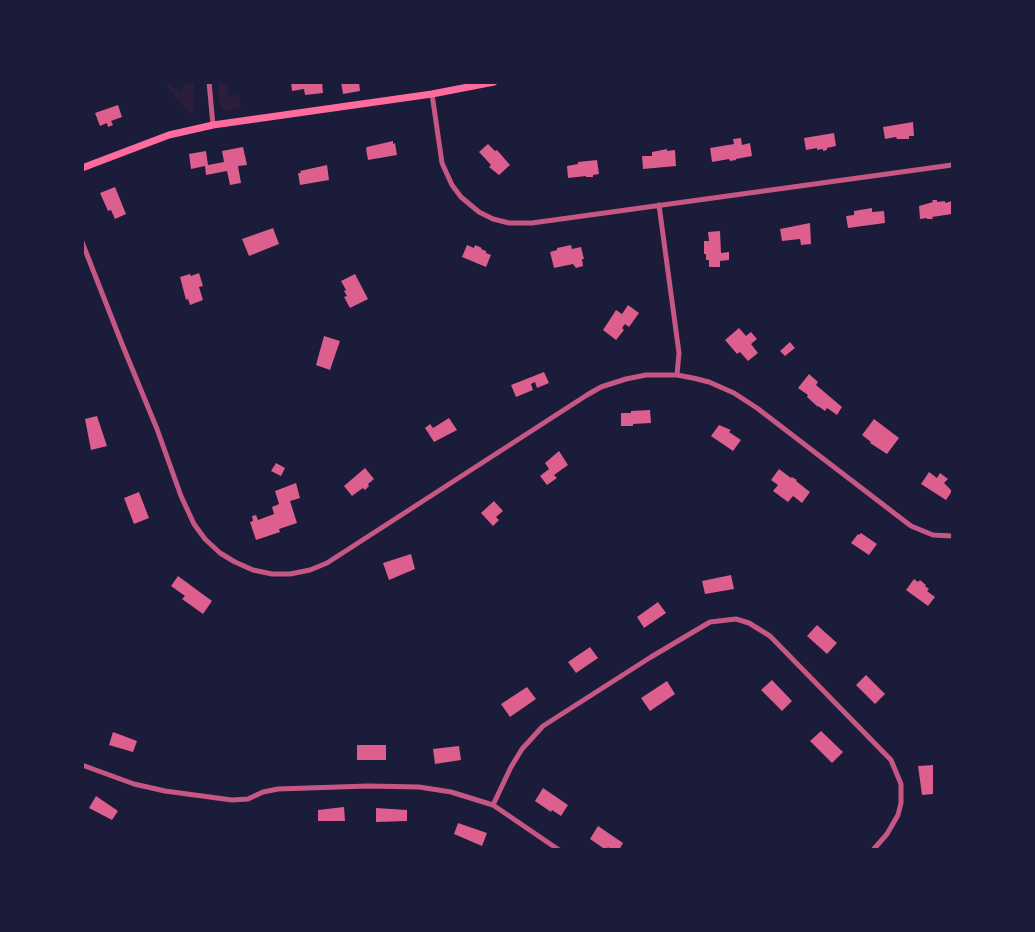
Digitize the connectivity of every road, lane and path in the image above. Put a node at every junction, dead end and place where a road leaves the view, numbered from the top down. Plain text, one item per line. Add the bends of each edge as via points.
1 (209, 82) edge
2 (494, 82) edge
3 (432, 94) junction
4 (212, 125) junction
5 (952, 165) edge
6 (82, 168) edge
7 (659, 205) junction
8 (82, 242) edge
9 (677, 375) junction
10 (952, 536) edge
11 (82, 765) edge
12 (493, 805) junction
13 (558, 850) edge
14 (873, 850) edge

1 - 4 street
2 - 3 main road
3 - 4 main road
3 - 7 street via 441,155 448,178 466,203 486,216 524,224
4 - 6 main road via 169,135
5 - 7 street
7 - 9 street via 679,353
8 - 9 street via 194,524 212,546 228,558 263,573 298,573 327,563 601,387 636,377
9 - 10 street via 709,382 734,393 911,526 933,535
11 - 12 street via 134,784 232,800 248,799 278,789 419,787 452,792
12 - 13 street
12 - 14 street via 522,749 544,726 710,622 736,619 770,636 891,760 902,784 901,803 887,834

